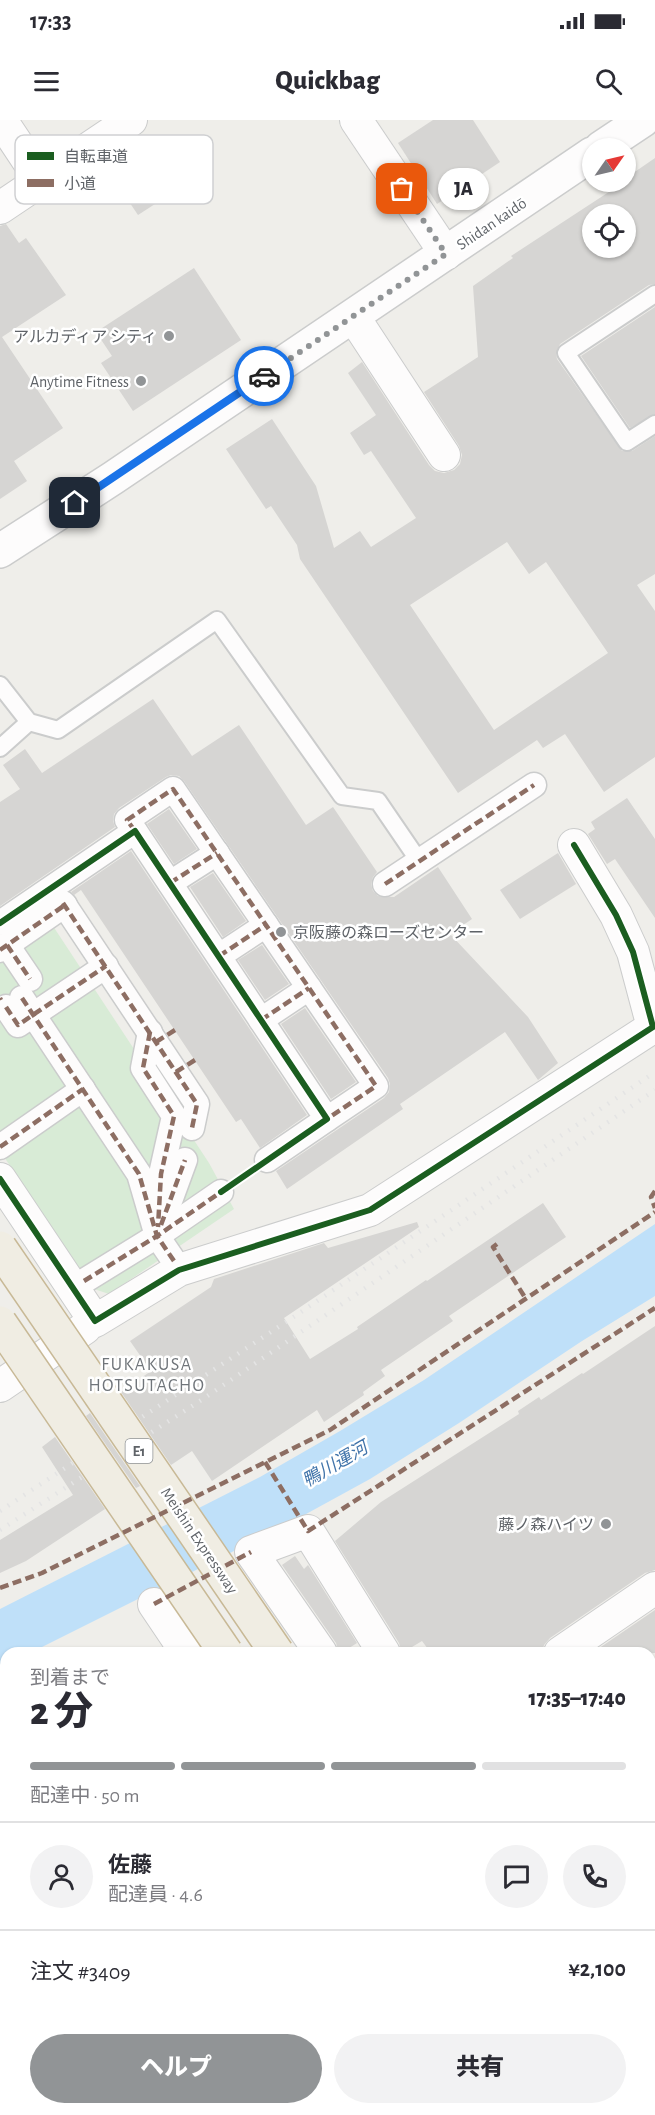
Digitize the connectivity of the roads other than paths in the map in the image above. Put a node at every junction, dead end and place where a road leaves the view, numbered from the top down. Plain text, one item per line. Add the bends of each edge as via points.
1 (1, 120) edge
2 (131, 120) edge
3 (356, 120) edge
4 (644, 120) edge
5 (108, 135) edge
6 (616, 138) edge
7 (15, 141) edge
8 (582, 161) edge
9 (15, 198) edge
10 (0, 208) edge
11 (446, 254) junction
12 (655, 294) edge
13 (353, 316) junction
14 (655, 424) edge
15 (444, 455) dead end
16 (0, 551) edge
17 (0, 685) edge
18 (29, 722) junction
19 (0, 748) edge
20 (534, 785) dead end
21 (135, 831) junction
22 (574, 845) dead end
23 (217, 853) junction
24 (419, 861) junction
25 (170, 884) junction
26 (385, 884) dead end
27 (266, 925) junction
28 (2, 939) edge
29 (219, 957) junction
30 (106, 966) junction
31 (309, 988) junction
32 (15, 1000) edge
33 (261, 1020) junction
34 (160, 1035) junction
35 (83, 1089) junction
36 (327, 1119) junction
37 (192, 1128) dead end
38 (0, 1146) edge
39 (185, 1160) dead end
40 (267, 1160) dead end
41 (0, 1179) edge
42 (221, 1192) dead end
43 (157, 1236) junction
44 (0, 1248) edge
45 (174, 1261) dead end
46 (84, 1281) dead end
47 (95, 1321) junction
48 (0, 1323) edge
49 (0, 1386) edge
50 (655, 1588) edge
51 (154, 1604) dead end
52 (183, 1647) edge
53 (222, 1647) edge
54 (273, 1647) edge
55 (317, 1647) edge
56 (380, 1647) edge
57 (569, 1647) edge

1 - 7 street
2 - 5 street
3 - 11 street
4 - 6 street
8 - 11 street, Shidan kaidō
9 - 10 street
11 - 13 street, Shidan kaidō
12 - 14 lane via 566,353 627,442
13 - 15 street
13 - 16 street, Shidan kaidō
17 - 18 lane
18 - 19 lane
18 - 24 lane via 58,730 217,620 342,796 378,801
20 - 24 street
21 - 23 street via 127,820 173,789
21 - 25 street
21 - 28 street
22 - 47 street via 633,952 653,1027 370,1210 179,1270
23 - 25 street
23 - 27 street
24 - 26 street
25 - 29 street
27 - 29 street
27 - 31 street
28 - 30 street via 64,904
28 - 32 street
29 - 33 street
30 - 32 street
30 - 34 street
31 - 33 street
31 - 36 street via 376,1086
32 - 35 street
33 - 36 street
34 - 37 street via 185,1066 197,1104
34 - 43 street via 143,1068 174,1116 161,1174
35 - 38 street
35 - 43 street via 139,1174
36 - 40 street
39 - 43 street
41 - 47 street
42 - 43 street
43 - 45 street
43 - 46 street
44 - 54 highway, Meishin Expressway / E1, bridge
47 - 49 street
48 - 53 highway, E1, bridge
50 - 57 street
51 - 52 street
55 - 56 street via 252,1552 308,1531

